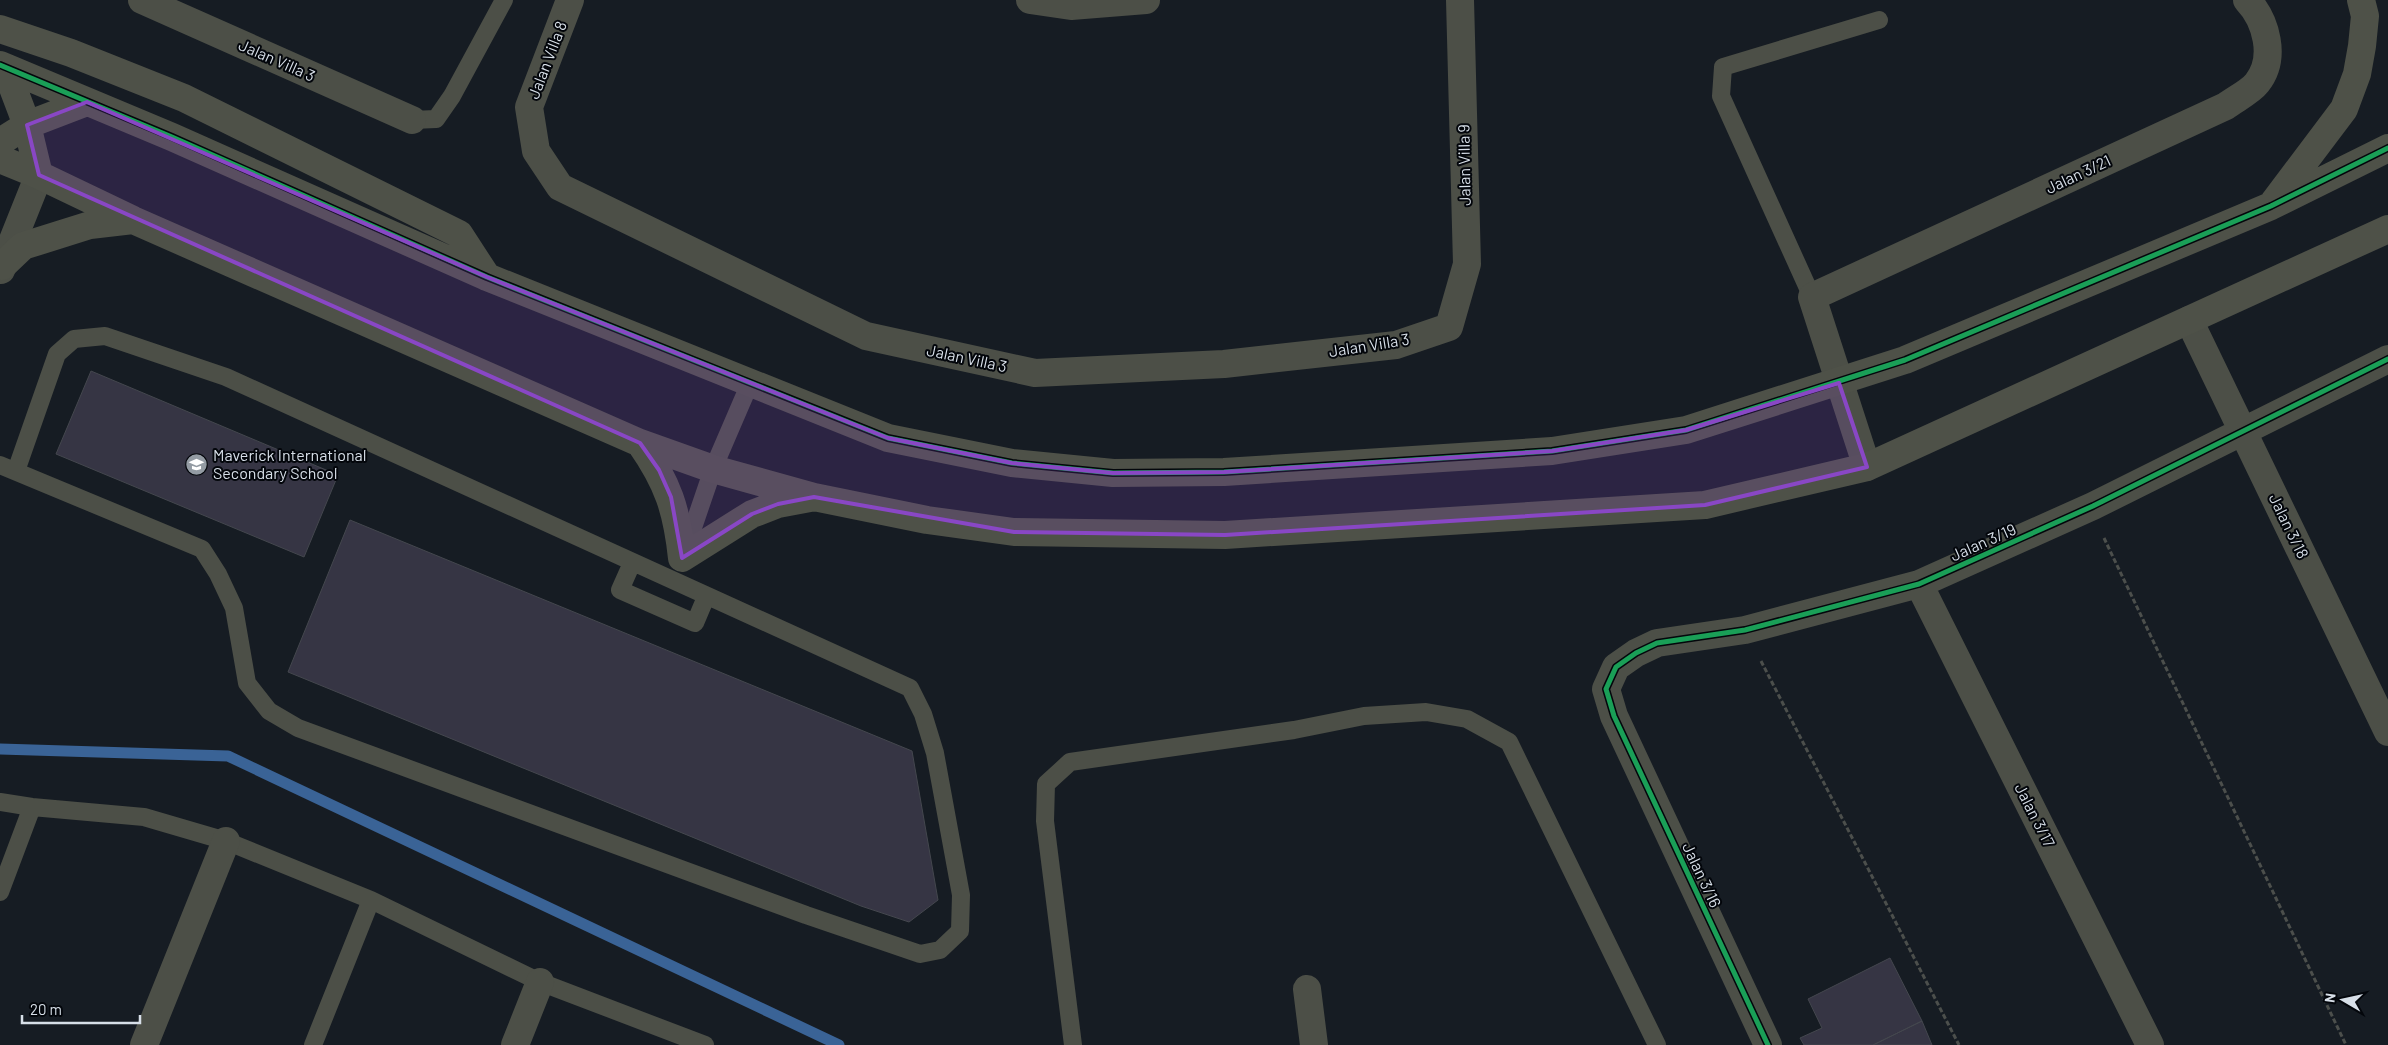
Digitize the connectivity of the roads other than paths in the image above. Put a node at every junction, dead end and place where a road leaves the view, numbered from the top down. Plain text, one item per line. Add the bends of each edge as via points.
1 (142, 0) edge
2 (504, 0) edge
3 (570, 0) edge
4 (1030, 0) edge
5 (1146, 0) edge
6 (1460, 0) edge
7 (2247, 0) edge
8 (2361, 0) edge
9 (1879, 20) dead end
10 (0, 29) edge
11 (2, 66) edge
12 (87, 102) junction
13 (412, 120) joint
14 (27, 125) junction
15 (0, 142) edge
16 (2388, 148) edge
17 (536, 150) joint
18 (0, 159) edge
19 (39, 175) junction
20 (2271, 206) junction
21 (133, 220) junction
22 (2388, 229) edge
23 (1, 269) edge
24 (487, 277) junction
25 (1812, 297) junction
26 (2189, 320) junction
27 (1449, 328) joint
28 (2388, 359) edge
29 (750, 383) junction
30 (1839, 383) junction
31 (2245, 432) junction
32 (640, 443) junction
33 (1867, 467) junction
34 (8, 468) edge
35 (713, 469) junction
36 (814, 497) junction
37 (632, 563) junction
38 (678, 570) junction
39 (1919, 584) junction
40 (706, 597) junction
41 (1614, 716) joint
42 (2388, 732) edge
43 (0, 802) edge
44 (32, 807) junction
45 (226, 841) junction
46 (0, 892) edge
47 (371, 900) junction
48 (540, 982) junction
49 (1307, 989) dead end
50 (697, 1044) edge
51 (144, 1045) edge
52 (313, 1045) edge
53 (515, 1045) edge
54 (1073, 1045) edge
55 (1314, 1045) edge
56 (1657, 1045) edge
57 (1768, 1045) edge
58 (2150, 1045) edge

1 - 13 street, Jalan Villa 3
2 - 13 lane via 436,119
3 - 17 street, Jalan Villa 8 via 529,107
4 - 5 street via 1071,6
6 - 27 street, Jalan Villa 9 via 1466,264
7 - 25 street, Jalan 3/21 via 2256,10 2266,34 2267,62 2257,83 2226,106
8 - 20 street via 2365,16 2362,46 2357,74 2344,109
9 - 25 lane via 1723,67 1721,96
10 - 24 street via 184,98 458,234
11 - 12 street
11 - 14 street
12 - 14 street
12 - 24 street
14 - 15 street
14 - 19 street
16 - 20 street
17 - 27 street, Jalan Villa 3 via 560,187 866,336 1035,373 1224,364 1396,345
18 - 19 street
19 - 21 street
19 - 23 street
20 - 30 street via 1905,360
21 - 23 street via 90,225 23,246
21 - 32 street
22 - 26 street
24 - 29 street
25 - 30 street
26 - 31 street, Jalan 3/18
26 - 33 street
28 - 31 street, Jalan 3/19
29 - 30 street via 888,438 1012,463 1113,473 1224,472 1552,451 1686,430
29 - 35 lane
30 - 33 street
31 - 39 street, Jalan 3/19 via 2093,506
31 - 42 street, Jalan 3/18
32 - 35 street
32 - 38 street via 659,470 671,497 679,526
33 - 36 street via 1705,505 1225,535 1014,532 926,520
34 - 37 lane via 57,354 74,339 105,336 226,377
34 - 40 lane via 202,548 234,608 247,683 269,711 298,728 806,916 920,954 940,950 960,931 961,894 935,754 923,714 910,688
35 - 36 street
35 - 38 lane
36 - 38 street via 778,504 752,514
37 - 38 lane
37 - 40 lane via 620,590 695,623
38 - 40 lane
39 - 41 street, Jalan 3/19 via 1745,630 1657,643 1636,652 1616,667 1606,689
39 - 58 street, Jalan 3/17
41 - 57 street, Jalan 3/16
43 - 44 lane
44 - 45 lane via 144,817
44 - 46 lane
45 - 47 lane
45 - 51 street
47 - 48 lane
47 - 52 lane
48 - 50 lane
48 - 53 street
49 - 55 street
54 - 56 lane via 1045,821 1046,784 1070,762 1294,730 1364,716 1426,712 1467,719 1510,742

